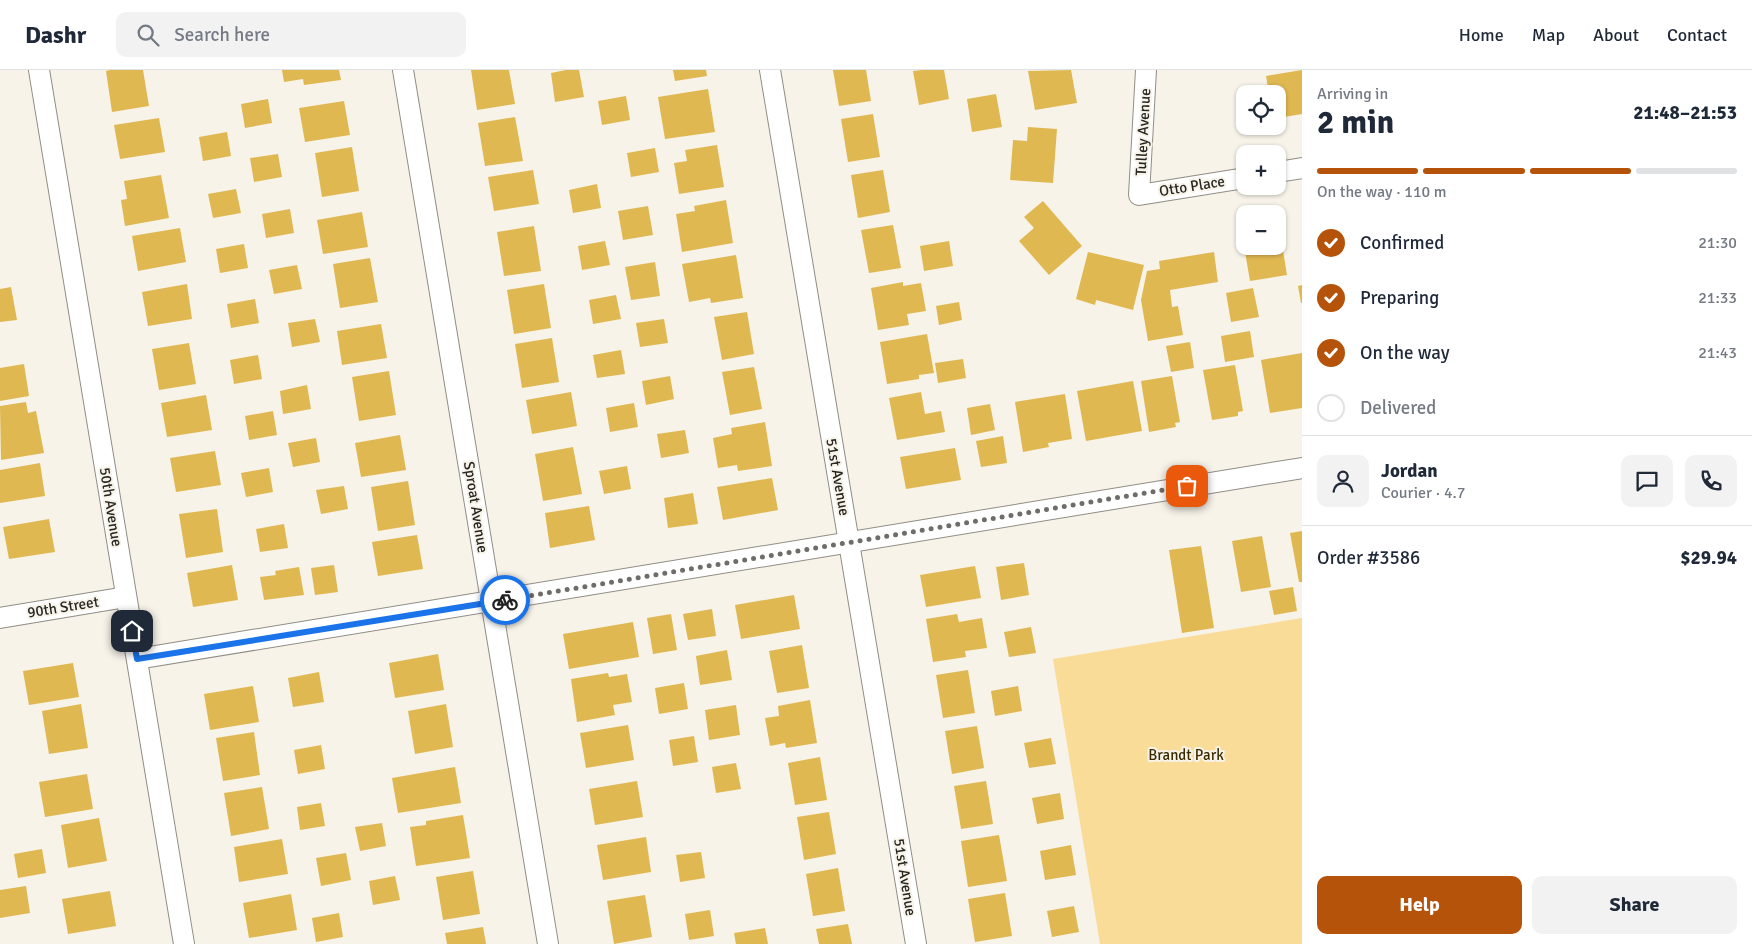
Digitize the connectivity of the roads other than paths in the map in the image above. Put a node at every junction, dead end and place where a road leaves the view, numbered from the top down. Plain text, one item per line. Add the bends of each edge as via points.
1 (39, 70) edge
2 (403, 70) edge
3 (770, 70) edge
4 (1146, 70) edge
5 (1302, 168) edge
6 (1286, 171) edge
7 (1236, 179) edge
8 (1139, 195) joint
9 (1302, 468) edge
10 (849, 542) junction
11 (126, 597) junction
12 (491, 602) junction
13 (0, 618) edge
14 (137, 659) junction
15 (184, 944) edge
16 (548, 944) edge
17 (916, 944) edge

1 - 11 street, 50th Avenue
2 - 12 street, Sproat Avenue
3 - 10 street, 51st Avenue
4 - 8 street, Tulley Avenue
5 - 6 street
7 - 8 street, Otto Place
9 - 10 street
10 - 12 street
10 - 17 street, 51st Avenue
11 - 13 street, 90th Street
11 - 14 street, 50th Avenue
12 - 14 street
12 - 16 street, Sproat Avenue
14 - 15 street, 50th Avenue

